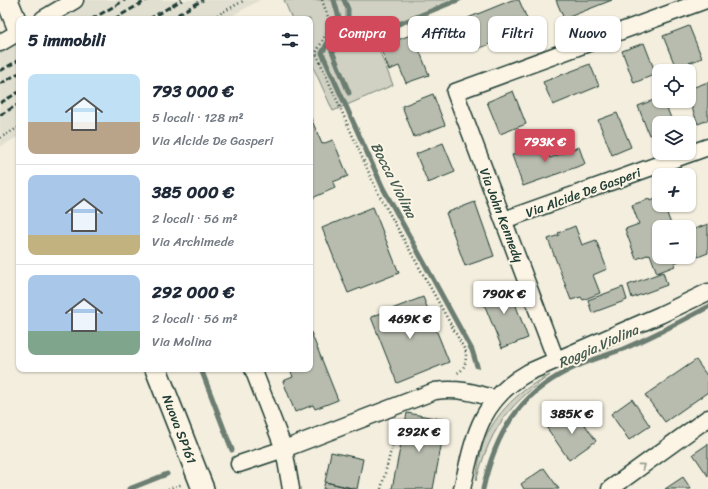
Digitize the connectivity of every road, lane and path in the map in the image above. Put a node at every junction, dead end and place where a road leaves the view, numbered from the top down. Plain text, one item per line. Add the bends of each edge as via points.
1 (7, 0) edge
2 (76, 0) edge
3 (245, 0) edge
4 (322, 0) edge
5 (706, 0) edge
6 (48, 16) edge
7 (216, 16) edge
8 (16, 25) edge
9 (16, 31) edge
10 (0, 43) edge
11 (16, 129) edge
12 (0, 138) edge
13 (708, 147) edge
14 (504, 220) junction
15 (708, 292) edge
16 (556, 360) junction
17 (157, 372) edge
18 (254, 372) edge
19 (453, 375) dead end
20 (495, 400) junction
21 (403, 403) junction
22 (708, 418) edge
23 (284, 449) junction
24 (239, 464) dead end
25 (174, 488) edge
26 (168, 489) edge
27 (203, 489) edge
28 (291, 489) edge
29 (381, 489) edge
30 (462, 489) edge
31 (610, 489) edge

1 - 8 main road
2 - 6 street
3 - 7 path
4 - 19 path via 332,25 316,53 377,191 466,352 466,363 460,372
5 - 14 street, Via John Kennedy via 456,92
9 - 10 street
11 - 12 path
13 - 14 street, Via Alcide De Gasperi
14 - 16 street, Via John Kennedy
15 - 16 street
16 - 20 street via 518,378
17 - 27 main road, Nuova SP161
18 - 23 street
20 - 21 street via 466,390 447,389 429,392
20 - 30 street via 476,432
21 - 23 street
21 - 29 path
31 -> 22 street
23 - 24 street
23 - 28 street
25 - 26 path

